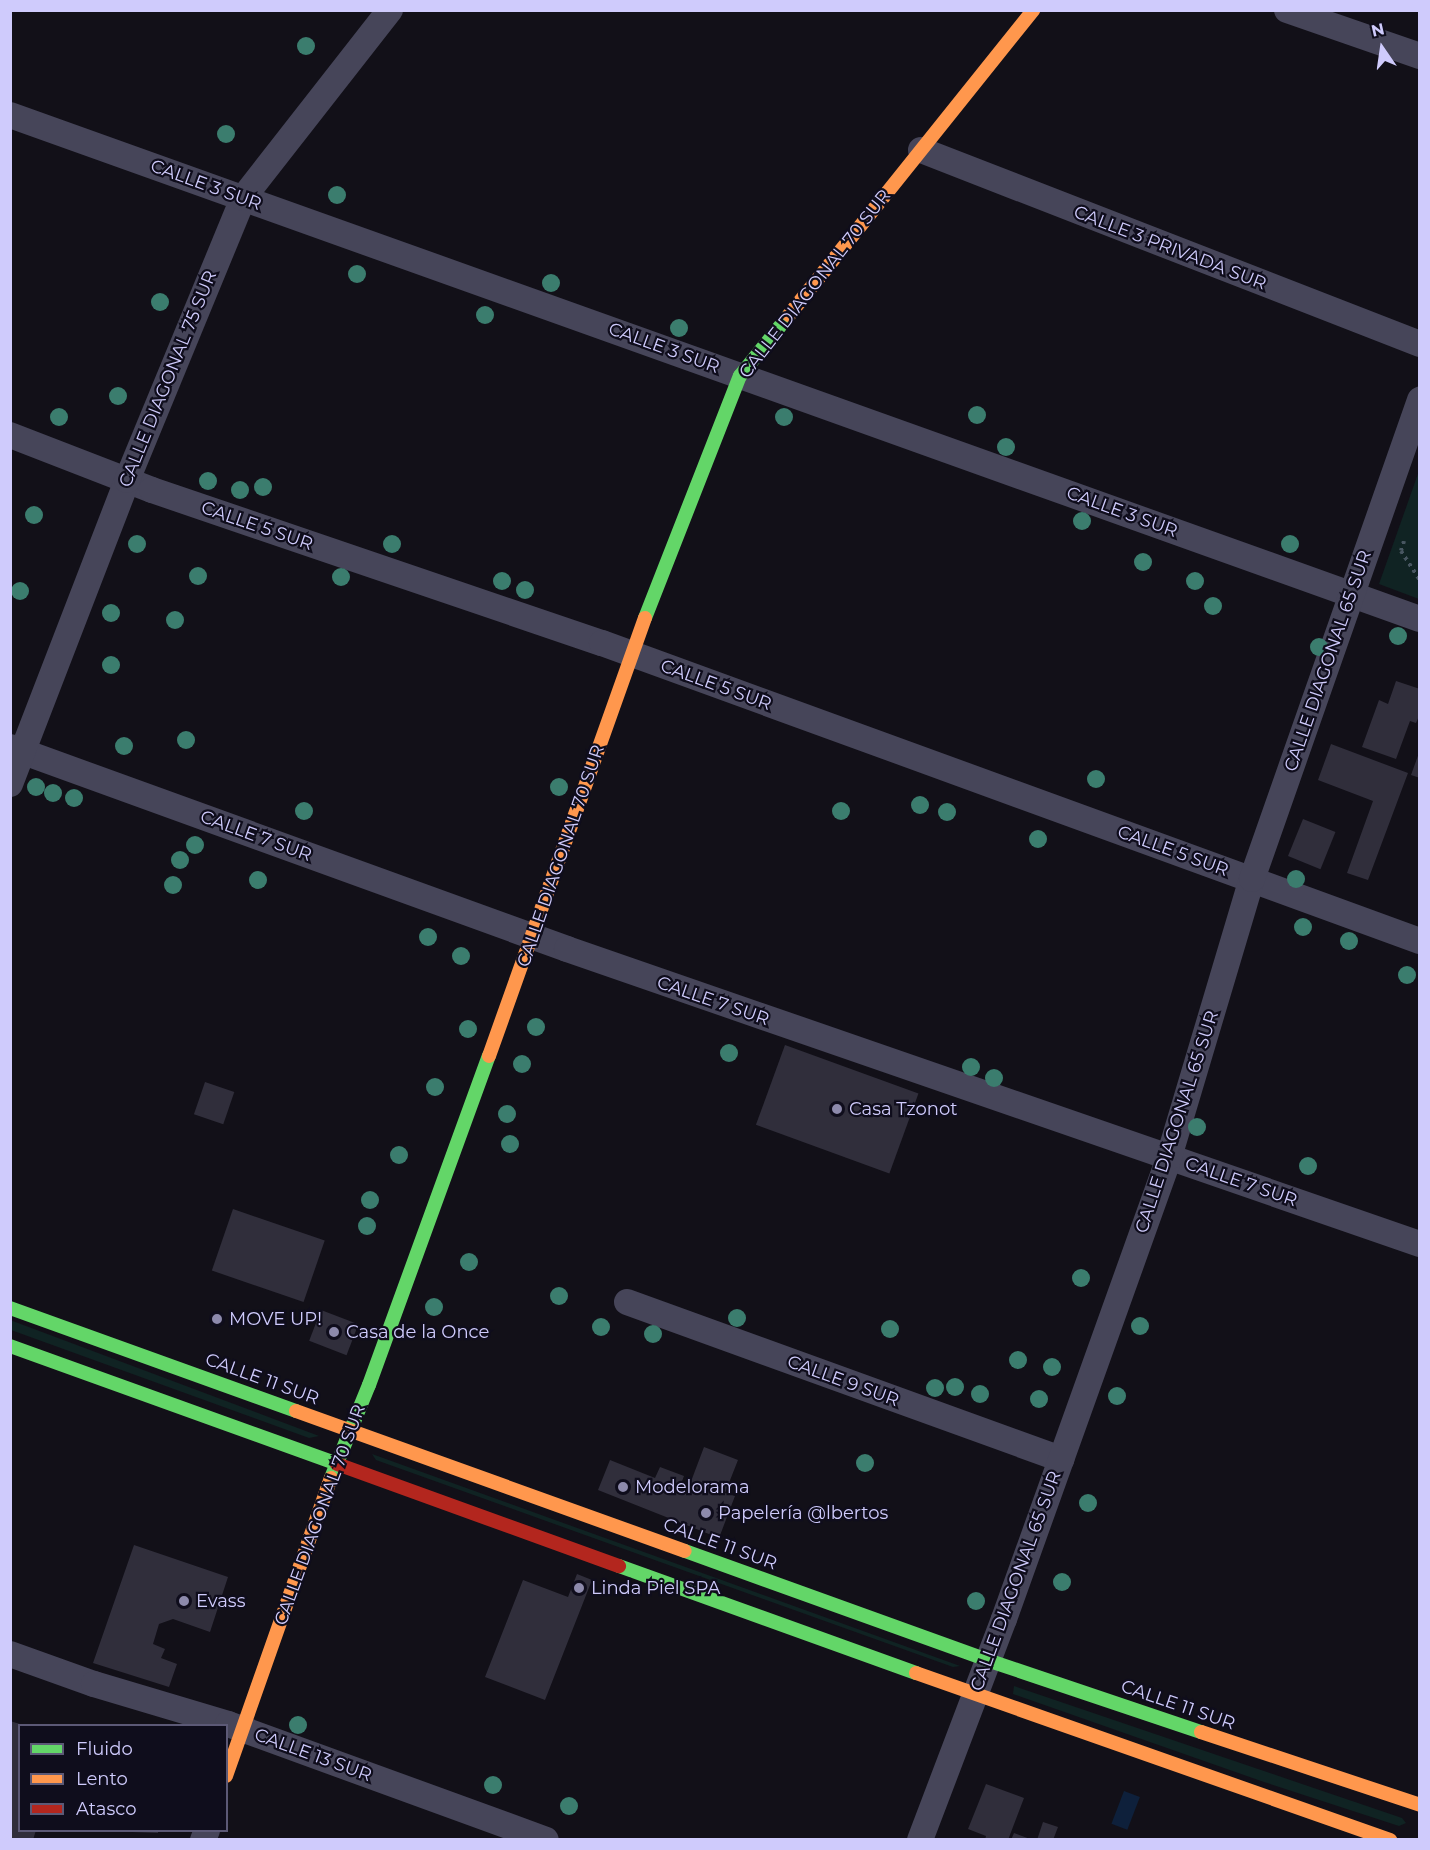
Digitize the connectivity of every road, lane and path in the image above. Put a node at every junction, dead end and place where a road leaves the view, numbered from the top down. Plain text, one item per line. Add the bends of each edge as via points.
1 (390, 10) edge
2 (1033, 10) edge
3 (1287, 10) edge
4 (1419, 56) edge
5 (10, 115) edge
6 (921, 150) junction
7 (243, 198) junction
8 (1419, 344) edge
9 (740, 376) junction
10 (1419, 400) edge
11 (10, 435) edge
12 (127, 480) junction
13 (1407, 531) dead end
14 (1419, 580) edge
15 (1352, 593) junction
16 (1419, 619) edge
17 (631, 654) junction
18 (16, 749) edge
19 (10, 784) edge
20 (1252, 879) junction
21 (533, 937) junction
22 (1419, 941) edge
23 (1169, 1157) junction
24 (1419, 1244) edge
25 (627, 1302) dead end
26 (10, 1308) edge
27 (10, 1346) edge
28 (348, 1428) junction
29 (1060, 1459) junction
30 (337, 1462) junction
31 (10, 1654) edge
32 (987, 1660) junction
33 (974, 1694) junction
34 (224, 1724) edge
35 (228, 1725) edge
36 (244, 1730) junction
37 (228, 1771) edge
38 (1419, 1805) edge
39 (546, 1839) edge
40 (920, 1839) edge
41 (1390, 1839) edge

1 - 7 street, CALLE DIAGONAL 75 SUR
2 - 6 main road, CALLE DIAGONAL 70 SUR
3 - 4 street
5 - 7 street, CALLE 3 SUR
6 - 8 street, CALLE 3 PRIVADA SUR
6 - 9 main road, CALLE DIAGONAL 70 SUR
7 - 9 street, CALLE 3 SUR
7 - 12 street, CALLE DIAGONAL 75 SUR
9 - 15 street, CALLE 3 SUR
9 - 17 main road, CALLE DIAGONAL 70 SUR
10 - 15 street, CALLE DIAGONAL 65 SUR
11 - 12 street, CALLE 5 SUR
12 - 17 street, CALLE 5 SUR
12 - 18 street, CALLE DIAGONAL 75 SUR
13 - 14 path via 1401,551
15 - 16 street, CALLE 3 SUR
15 - 20 street, CALLE DIAGONAL 65 SUR
17 - 20 street, CALLE 5 SUR
17 - 21 main road, CALLE DIAGONAL 70 SUR
18 - 19 street, CALLE DIAGONAL 75 SUR
18 - 21 street, CALLE 7 SUR
20 - 22 street, CALLE 5 SUR
20 - 23 street, CALLE DIAGONAL 65 SUR
21 - 23 street, CALLE 7 SUR
21 - 28 main road, CALLE DIAGONAL 70 SUR via 369,1384
23 - 24 street, CALLE 7 SUR
23 - 29 street, CALLE DIAGONAL 65 SUR
25 - 29 street, CALLE 9 SUR
26 - 28 main road, CALLE 11 SUR
27 - 30 main road
28 - 30 main road, CALLE DIAGONAL 70 SUR
28 - 32 main road, CALLE 11 SUR
29 - 32 street, CALLE DIAGONAL 65 SUR
30 - 33 main road
30 - 36 main road, CALLE DIAGONAL 70 SUR
31 - 34 street, CALLE 13 SUR
32 - 33 street, CALLE DIAGONAL 65 SUR
32 - 38 main road, CALLE 11 SUR
33 - 40 street, CALLE DIAGONAL 65 SUR
33 - 41 main road
35 - 36 street, CALLE 13 SUR
36 - 37 main road, CALLE DIAGONAL 70 SUR
36 - 39 street, CALLE 13 SUR

